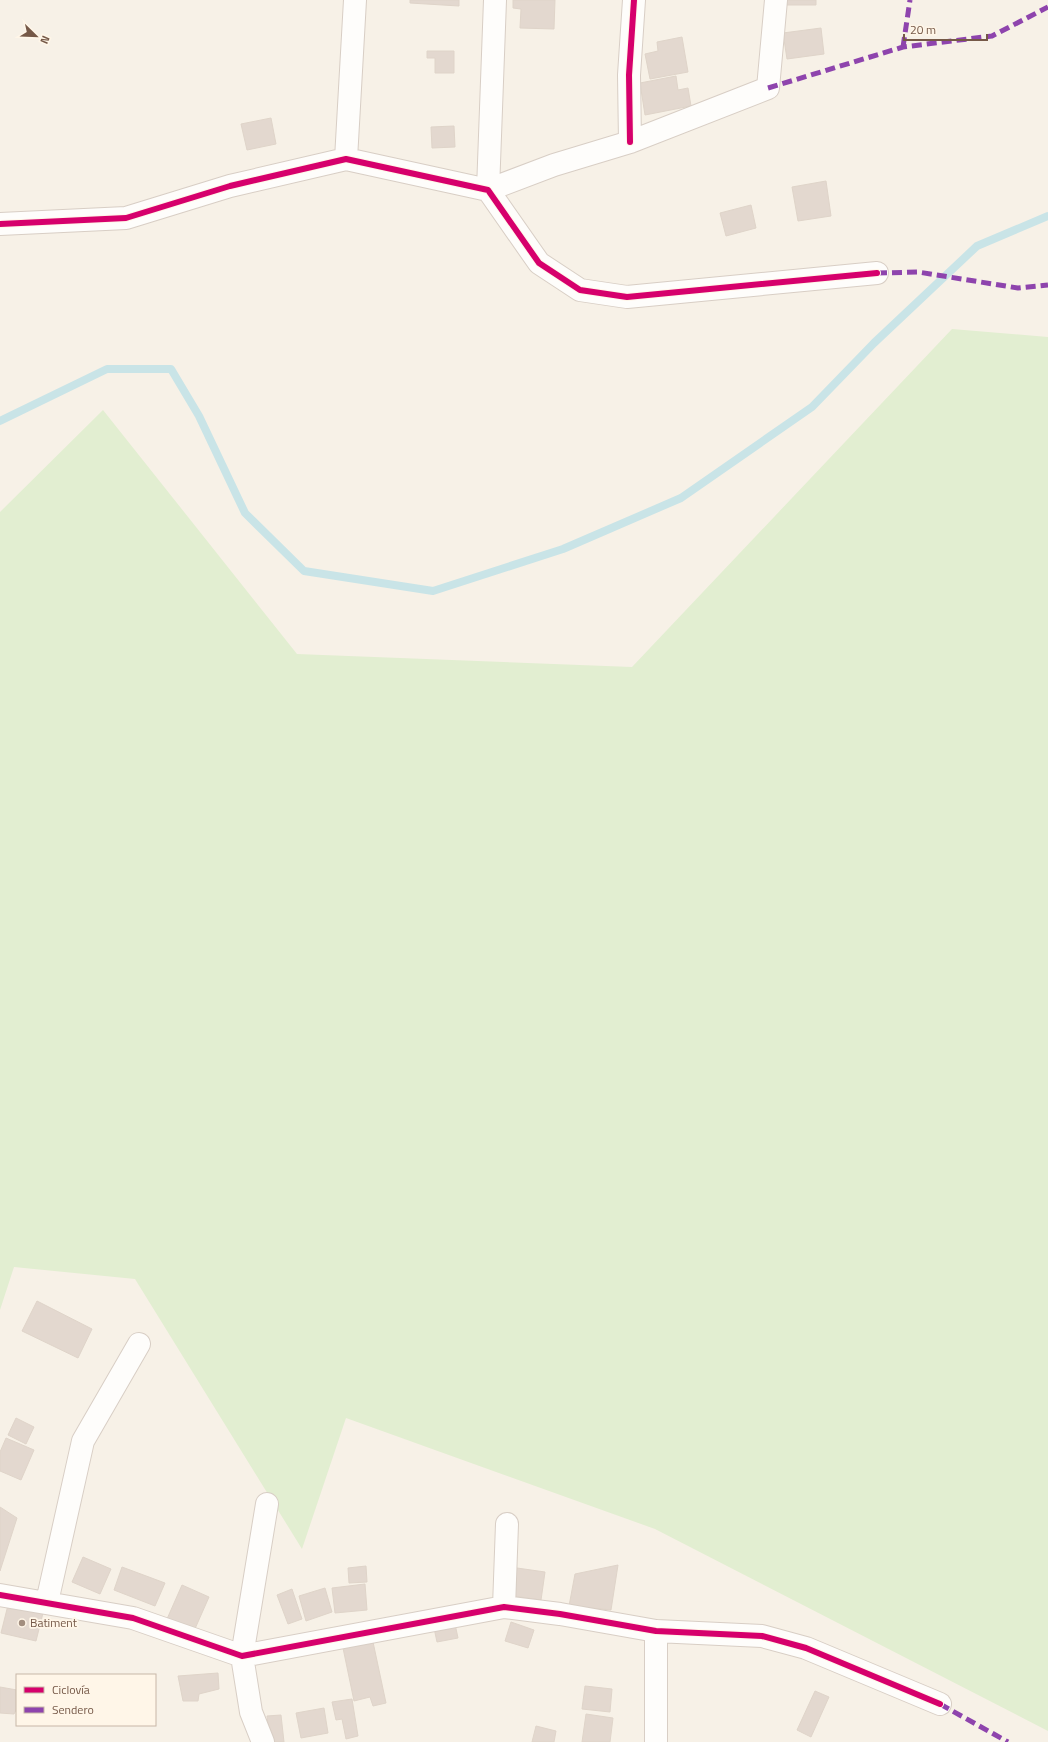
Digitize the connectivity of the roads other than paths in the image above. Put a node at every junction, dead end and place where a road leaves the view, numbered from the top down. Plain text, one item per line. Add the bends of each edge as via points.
1 (355, 0) edge
2 (495, 0) edge
3 (634, 0) edge
4 (776, 0) edge
5 (630, 142) junction
6 (346, 158) junction
7 (488, 190) junction
8 (0, 224) edge
9 (877, 273) dead end
10 (139, 1344) dead end
11 (267, 1504) dead end
12 (507, 1524) dead end
13 (0, 1595) edge
14 (47, 1602) junction
15 (504, 1607) junction
16 (656, 1631) junction
17 (242, 1656) junction
18 (940, 1704) dead end
19 (263, 1742) edge
20 (656, 1742) edge

1 - 6 street
2 - 7 street
3 - 5 street via 629,75
4 - 5 street via 768,88
5 - 7 street
6 - 7 street
6 - 8 street via 230,186 126,218
7 - 9 street via 539,263 580,290 627,297
10 - 14 street via 83,1441
11 - 17 street
12 - 15 street
13 - 14 street
14 - 17 street via 133,1618
15 - 16 street
15 - 17 street
16 - 18 street via 762,1636 806,1648
16 - 20 street
17 - 19 street via 251,1712

